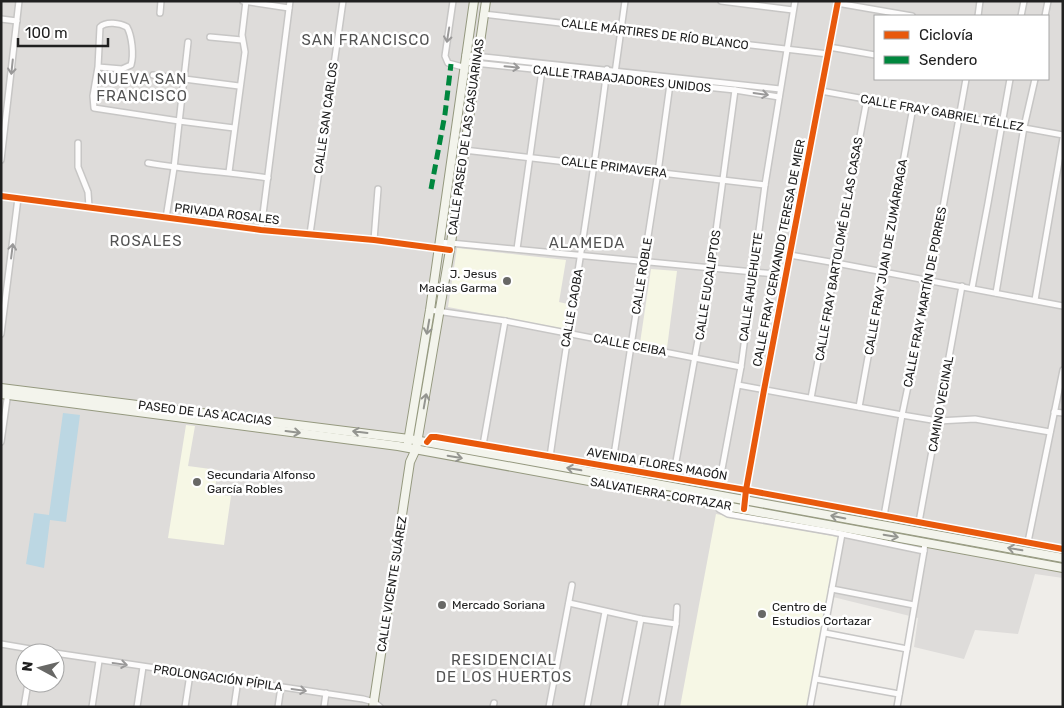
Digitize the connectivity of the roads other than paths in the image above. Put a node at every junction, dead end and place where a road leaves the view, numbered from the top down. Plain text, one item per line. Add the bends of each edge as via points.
1 (20, 1) edge
2 (161, 1) edge
3 (245, 1) edge
4 (290, 1) edge
5 (342, 1) edge
6 (453, 1) edge
7 (474, 1) edge
8 (486, 1) edge
9 (625, 1) edge
10 (721, 1) edge
11 (795, 1) edge
12 (980, 1) edge
13 (1024, 1) edge
14 (1048, 1) edge
15 (837, 2) edge
16 (289, 8) junction
17 (793, 10) junction
18 (160, 13) dead end
19 (484, 14) junction
20 (907, 15) edge
21 (978, 15) edge
22 (1021, 15) edge
23 (1045, 15) edge
24 (1, 19) edge
25 (17, 21) junction
26 (620, 30) junction
27 (210, 37) dead end
28 (242, 40) junction
29 (188, 42) dead end
30 (786, 49) junction
31 (828, 50) junction
32 (874, 55) edge
33 (477, 60) junction
34 (461, 63) junction
35 (98, 67) junction
36 (542, 70) junction
37 (607, 70) junction
38 (616, 70) junction
39 (153, 75) dead end
40 (606, 77) junction
41 (183, 78) junction
42 (615, 78) junction
43 (966, 80) edge
44 (1010, 80) edge
45 (1034, 80) edge
46 (670, 84) junction
47 (239, 86) junction
48 (780, 89) junction
49 (735, 90) junction
50 (821, 91) junction
51 (779, 97) junction
52 (867, 99) junction
53 (913, 107) junction
54 (960, 115) junction
55 (179, 121) junction
56 (1002, 123) junction
57 (234, 128) junction
58 (1024, 128) junction
59 (1063, 136) edge
60 (78, 143) dead end
61 (2, 150) edge
62 (464, 150) junction
63 (529, 157) junction
64 (1, 160) edge
65 (148, 163) dead end
66 (594, 165) junction
67 (174, 168) junction
68 (229, 172) junction
69 (658, 172) junction
70 (268, 178) junction
71 (723, 180) junction
72 (765, 185) junction
73 (378, 189) dead end
74 (1, 196) edge
75 (18, 198) junction
76 (89, 207) junction
77 (166, 218) junction
78 (261, 230) junction
79 (310, 234) junction
80 (374, 240) junction
81 (440, 246) junction
82 (450, 246) junction
83 (517, 249) junction
84 (581, 256) junction
85 (790, 256) junction
86 (644, 262) junction
87 (836, 263) junction
88 (711, 268) junction
89 (754, 271) junction
90 (883, 272) junction
91 (786, 275) junction
92 (930, 280) junction
93 (962, 286) junction
94 (972, 288) junction
95 (996, 293) junction
96 (1035, 300) junction
97 (1063, 306) edge
98 (430, 310) junction
99 (440, 311) junction
100 (505, 321) junction
101 (1, 334) edge
102 (567, 334) junction
103 (631, 346) junction
104 (696, 358) junction
105 (741, 367) junction
106 (1063, 370) edge
107 (738, 385) junction
108 (764, 390) junction
109 (5, 391) edge
110 (811, 398) junction
111 (859, 407) junction
112 (1054, 412) junction
113 (1063, 413) edge
114 (902, 416) junction
115 (938, 421) junction
116 (1050, 432) junction
117 (409, 439) junction
118 (418, 441) junction
119 (1, 442) edge
120 (427, 442) junction
121 (483, 445) junction
122 (408, 448) junction
123 (416, 450) junction
124 (550, 457) junction
125 (410, 462) junction
126 (612, 468) junction
127 (673, 478) junction
128 (719, 485) junction
129 (731, 487) junction
130 (746, 490) junction
131 (719, 496) junction
132 (729, 497) junction
133 (744, 500) junction
134 (718, 504) junction
135 (728, 506) junction
136 (744, 509) junction
137 (884, 516) junction
138 (919, 522) junction
139 (833, 529) junction
140 (842, 534) junction
141 (925, 542) junction
142 (1028, 542) junction
143 (1063, 549) edge
144 (924, 551) junction
145 (1063, 558) edge
146 (1063, 568) edge
147 (572, 586) dead end
148 (832, 589) junction
149 (569, 603) junction
150 (914, 605) junction
151 (678, 607) dead end
152 (605, 612) junction
153 (641, 619) junction
154 (676, 624) junction
155 (825, 633) junction
156 (1, 644) edge
157 (15, 647) edge
158 (907, 649) junction
159 (65, 655) edge
160 (98, 661) junction
161 (143, 667) junction
162 (190, 674) junction
163 (816, 679) junction
164 (238, 680) junction
165 (281, 687) junction
166 (26, 693) edge
167 (326, 693) junction
168 (899, 694) junction
169 (376, 705) edge
170 (24, 707) edge
171 (92, 707) edge
172 (137, 707) edge
173 (185, 707) edge
174 (234, 707) edge
175 (278, 707) edge
176 (324, 707) edge
177 (549, 707) edge
178 (587, 707) edge
179 (624, 707) edge
180 (661, 707) edge
181 (810, 707) edge
182 (897, 707) edge

1 - 25 street
2 - 18 street
3 - 16 street
3 - 28 street
4 - 16 street
5 - 79 street, CALLE SAN CARLOS
6 -> 34 street via 446,60
7 - 34 main road, CALLE PASEO DE LAS CASUARINAS
8 - 19 main road, CALLE PASEO DE LAS CASUARINAS
9 - 26 street
10 - 17 street
11 - 17 street, CALLE AHUEHUETE
12 - 21 street
13 - 22 street
14 - 23 street
15 - 20 street
15 - 31 street, CALLE FRAY CERVANDO TERESA DE MIER
16 - 70 street
17 - 30 street, CALLE AHUEHUETE
19 - 26 street, CALLE MÁRTIRES DE RÍO BLANCO
19 - 33 main road, CALLE PASEO DE LAS CASUARINAS
24 - 25 street
25 -> 61 street
26 - 30 street, CALLE MÁRTIRES DE RÍO BLANCO
26 - 38 street
27 - 28 street
28 - 47 street via 244,52
29 - 41 street
30 - 31 street, CALLE MÁRTIRES DE RÍO BLANCO
30 - 48 street, CALLE AHUEHUETE
31 - 32 street, CALLE MÁRTIRES DE RÍO BLANCO
31 - 50 street, CALLE FRAY CERVANDO TERESA DE MIER
33 - 34 street, CALLE TRABAJADORES UNIDOS
33 -> 36 street, CALLE TRABAJADORES UNIDOS
33 - 37 street, CALLE TRABAJADORES UNIDOS
33 - 62 main road, CALLE PASEO DE LAS CASUARINAS
34 - 81 main road, CALLE PASEO DE LAS CASUARINAS
35 - 35 street via 100,27 108,24 127,27 131,65 122,69
35 - 55 street via 93,103 96,109
36 - 40 street, CALLE TRABAJADORES UNIDOS
36 - 63 street
37 - 38 street, CALLE TRABAJADORES UNIDOS
37 - 40 street, CALLE CAOBA
38 - 42 street
38 - 48 street, CALLE TRABAJADORES UNIDOS
39 - 41 street
40 - 42 street, CALLE TRABAJADORES UNIDOS
40 - 66 street, CALLE CAOBA
41 - 47 street
41 - 55 street
42 - 46 street, CALLE TRABAJADORES UNIDOS
43 - 54 street, CALLE FRAY MARTÍN DE PORRES
44 - 56 street
45 - 58 street
46 - 49 street, CALLE TRABAJADORES UNIDOS
46 - 69 street, CALLE ROBLE
47 - 57 street
48 - 51 street, CALLE AHUEHUETE
49 -> 51 street, CALLE TRABAJADORES UNIDOS
49 - 71 street, CALLE EUCALIPTOS
50 - 52 street, CALLE FRAY GABRIEL TÉLLEZ
50 - 85 street, CALLE FRAY CERVANDO TERESA DE MIER
51 - 72 street, CALLE AHUEHUETE
52 - 53 street, CALLE FRAY GABRIEL TÉLLEZ
52 - 87 street, CALLE FRAY BARTOLOMÉ DE LAS CASAS
53 - 54 street, CALLE FRAY GABRIEL TÉLLEZ
53 - 90 street, CALLE FRAY JUAN DE ZUMÁRRAGA
54 - 56 street, CALLE FRAY GABRIEL TÉLLEZ
54 - 92 street, CALLE FRAY MARTÍN DE PORRES
55 - 57 street
55 - 67 street
56 - 58 street, CALLE FRAY GABRIEL TÉLLEZ
56 - 94 street
57 - 68 street
58 - 59 street, CALLE FRAY GABRIEL TÉLLEZ
58 - 95 street
59 - 96 street
60 - 76 street via 78,167 88,192
61 - 64 street
62 - 63 street, CALLE PRIMAVERA
62 - 82 main road, CALLE PASEO DE LAS CASUARINAS
63 - 66 street, CALLE PRIMAVERA
63 - 83 street
65 - 67 street
66 - 69 street, CALLE PRIMAVERA
66 - 84 street, CALLE CAOBA
67 - 68 street
67 - 77 street
68 - 70 street
69 - 71 street, CALLE PRIMAVERA
69 - 86 street, CALLE ROBLE
70 - 78 street
71 - 72 street, CALLE PRIMAVERA
71 - 88 street, CALLE EUCALIPTOS
72 - 89 street, CALLE AHUEHUETE
73 - 80 street
74 - 75 street, PRIVADA ROSALES
75 - 76 street, PRIVADA ROSALES
101 -> 75 street
76 - 77 street, PRIVADA ROSALES
77 - 78 street, PRIVADA ROSALES
78 - 79 street, PRIVADA ROSALES
79 - 80 street, PRIVADA ROSALES
80 - 81 street, PRIVADA ROSALES
81 - 82 street, PRIVADA ROSALES
81 - 98 main road, CALLE PASEO DE LAS CASUARINAS
82 - 83 street, PRIVADA ROSALES
82 - 99 main road, CALLE PASEO DE LAS CASUARINAS
83 - 84 street, PRIVADA ROSALES
84 - 86 street, PRIVADA ROSALES
84 - 102 street, CALLE CAOBA
85 - 87 street
85 - 91 street, CALLE FRAY CERVANDO TERESA DE MIER
86 - 88 street, PRIVADA ROSALES
86 - 103 street, CALLE ROBLE
87 - 90 street
87 - 110 street, CALLE FRAY BARTOLOMÉ DE LAS CASAS
88 - 89 street, PRIVADA ROSALES
88 - 104 street, CALLE EUCALIPTOS
89 - 91 street, PRIVADA ROSALES
89 - 105 street, CALLE AHUEHUETE
90 - 92 street
90 - 111 street, CALLE FRAY JUAN DE ZUMÁRRAGA
91 - 108 street, CALLE FRAY CERVANDO TERESA DE MIER
92 - 93 street
92 - 114 street, CALLE FRAY MARTÍN DE PORRES
93 - 94 street
93 - 115 street, CAMINO VECINAL
94 - 95 street
95 - 96 street
96 - 97 street
98 - 99 street, CALLE CEIBA
98 -> 117 main road, CALLE PASEO DE LAS CASUARINAS
99 - 100 street, CALLE CEIBA
118 -> 99 main road, CALLE PASEO DE LAS CASUARINAS
100 - 102 street, CALLE CEIBA
100 - 121 street
102 - 103 street, CALLE CEIBA
102 - 124 street, CALLE CAOBA
103 - 104 street, CALLE CEIBA
103 - 126 street, CALLE ROBLE
104 - 105 street, CALLE CEIBA
104 - 127 street, CALLE EUCALIPTOS
105 - 107 street, CALLE AHUEHUETE
106 - 112 street
107 - 108 street
107 - 128 street, CALLE AHUEHUETE
108 - 110 street
108 - 130 street, CALLE FRAY CERVANDO TERESA DE MIER
117 -> 109 main road, PASEO DE LAS ACACIAS
109 - 119 street
109 -> 122 main road, PASEO DE LAS ACACIAS
110 - 111 street
111 - 114 street
112 - 113 street
112 - 116 street
114 - 115 street
114 - 137 street, CALLE FRAY MARTÍN DE PORRES
115 - 116 street via 975,419
115 - 138 street, CAMINO VECINAL
116 - 142 street
117 - 118 main road, SALVATIERRA-CORTAZAR
117 - 122 main road, CALLE PASEO DE LAS CASUARINAS
118 - 120 main road, SALVATIERRA-CORTAZAR
118 - 123 main road, CALLE PASEO DE LAS CASUARINAS
120 - 121 street, AVENIDA FLORES MAGÓN via 436,437
131 -> 120 main road, SALVATIERRA-CORTAZAR
121 - 124 street, AVENIDA FLORES MAGÓN
122 - 123 main road, SALVATIERRA-CORTAZAR
122 - 125 main road, CALLE VICENTE SUÁREZ
123 - 125 main road, CALLE VICENTE SUÁREZ
123 -> 134 main road, SALVATIERRA-CORTAZAR
124 - 126 street, AVENIDA FLORES MAGÓN
125 - 169 main road, CALLE VICENTE SUÁREZ
126 - 127 street, AVENIDA FLORES MAGÓN
127 - 128 street, AVENIDA FLORES MAGÓN
128 - 129 street, AVENIDA FLORES MAGÓN
129 - 130 street, AVENIDA FLORES MAGÓN
129 - 132 street
130 - 133 street, CALLE FRAY CERVANDO TERESA DE MIER
130 - 137 street, AVENIDA FLORES MAGÓN
131 - 132 main road, SALVATIERRA-CORTAZAR
131 - 134 street
132 - 133 main road, SALVATIERRA-CORTAZAR
132 - 135 street
133 - 136 street, CALLE FRAY CERVANDO TERESA DE MIER
145 -> 133 main road, SALVATIERRA-CORTAZAR
134 - 135 main road, SALVATIERRA-CORTAZAR
134 - 139 street via 722,512 728,514
135 - 136 main road, SALVATIERRA-CORTAZAR
136 - 139 main road, SALVATIERRA-CORTAZAR
137 - 138 street, AVENIDA FLORES MAGÓN
138 - 142 street, AVENIDA FLORES MAGÓN
139 - 140 street
139 -> 141 main road, SALVATIERRA-CORTAZAR
140 - 144 street
140 - 148 street
141 - 144 street
141 - 146 main road, SALVATIERRA-CORTAZAR
142 - 143 street, AVENIDA FLORES MAGÓN
144 - 150 street
147 - 149 street
148 - 150 street
148 - 155 street
149 - 152 street
149 - 177 street
150 - 158 street
151 - 154 street
152 - 153 street
152 - 178 street
153 - 154 street
153 - 179 street
154 - 180 street
155 - 158 street
155 - 163 street
156 - 157 street, PROLONGACIÓN PÍPILA
158 - 168 street
159 - 160 street, PROLONGACIÓN PÍPILA
160 -> 161 street, PROLONGACIÓN PÍPILA
160 - 171 street
161 - 162 street, PROLONGACIÓN PÍPILA
161 - 172 street
162 - 164 street, PROLONGACIÓN PÍPILA
162 - 173 street
163 - 168 street
163 - 181 street
164 - 165 street, PROLONGACIÓN PÍPILA
164 - 174 street
165 -> 167 street, PROLONGACIÓN PÍPILA
165 - 175 street
166 - 170 street
167 - 169 street, PROLONGACIÓN PÍPILA
167 - 176 street
168 - 182 street

